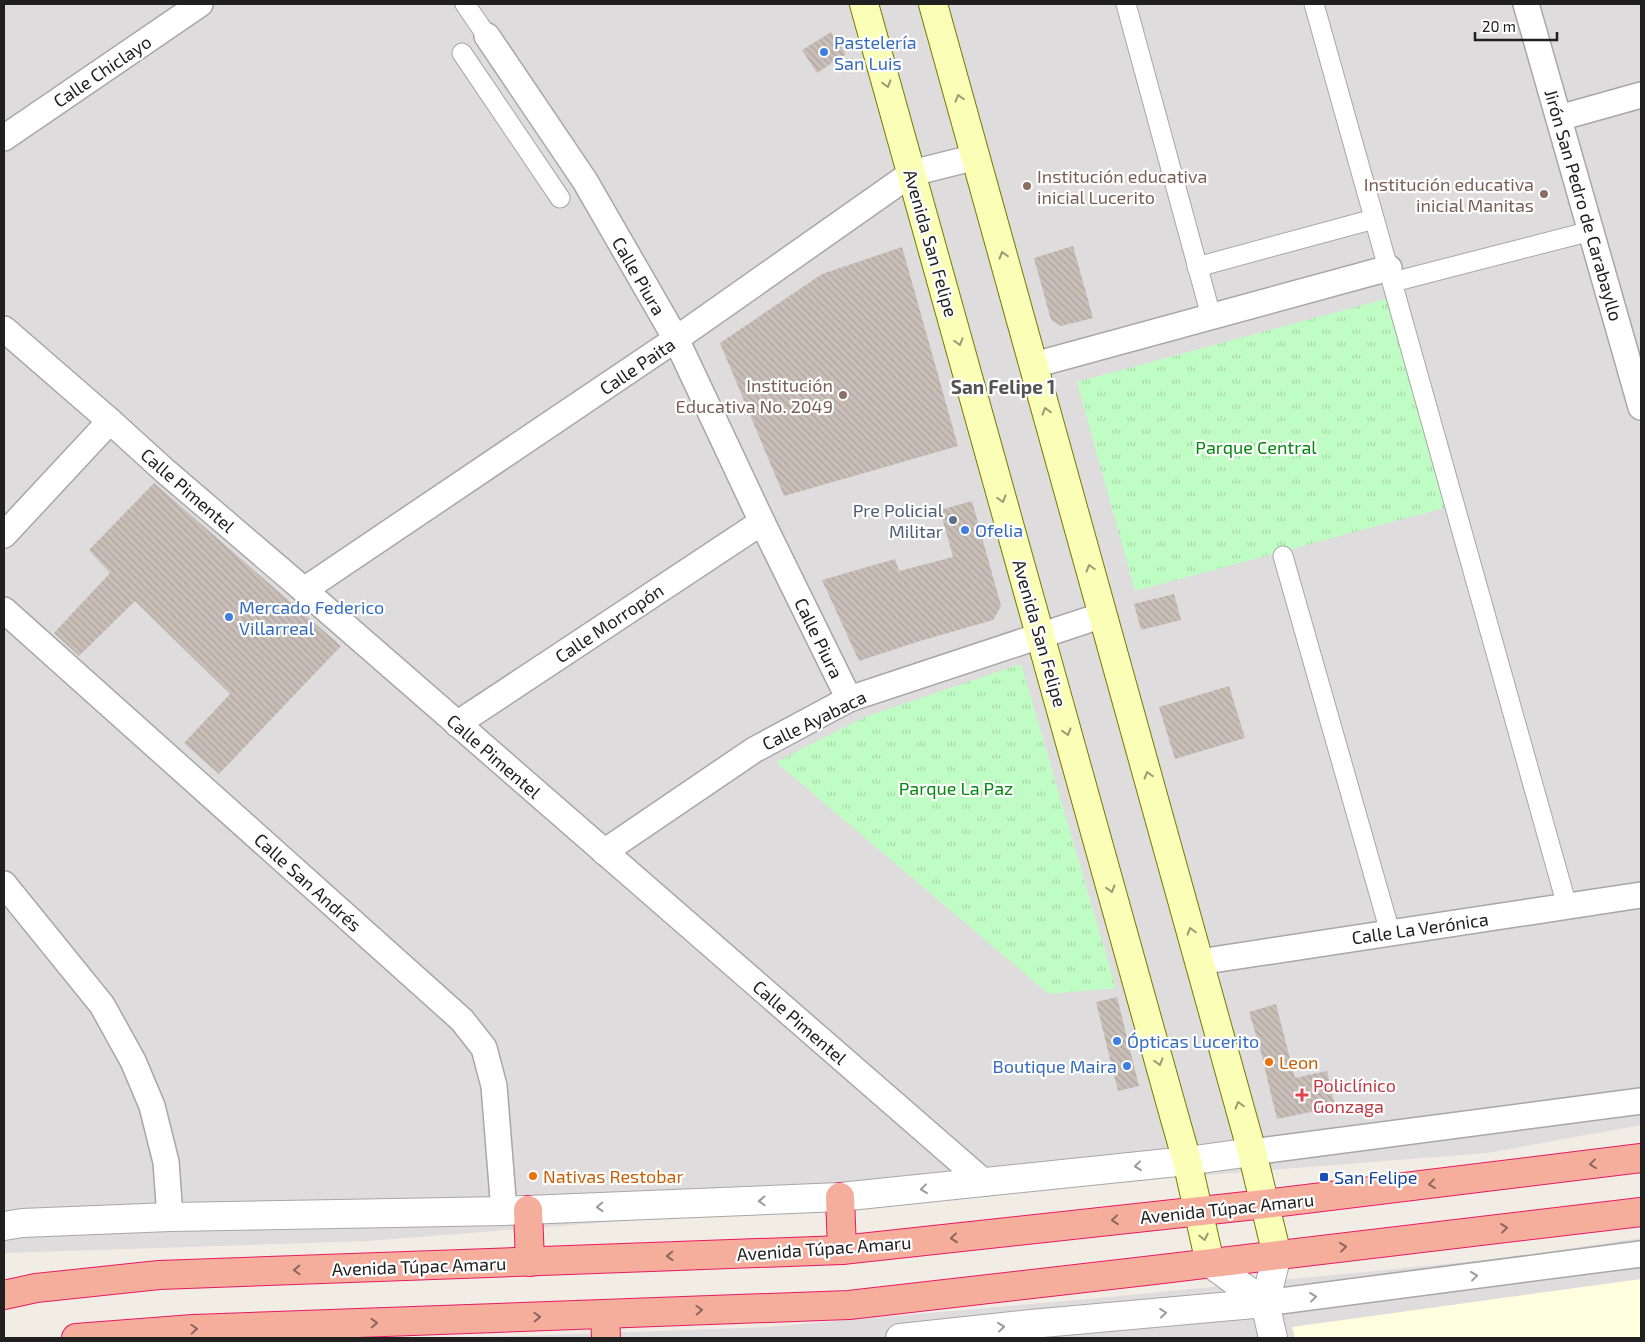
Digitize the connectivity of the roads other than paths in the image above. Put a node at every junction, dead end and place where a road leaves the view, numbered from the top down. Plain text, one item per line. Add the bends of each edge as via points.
1 (200, 4) edge
2 (465, 4) edge
3 (864, 4) edge
4 (933, 4) edge
5 (1126, 4) edge
6 (1314, 4) edge
7 (1526, 4) edge
8 (487, 36) joint
9 (462, 53) dead end
10 (1641, 94) edge
11 (1559, 118) junction
12 (4, 138) edge
13 (976, 157) junction
14 (912, 173) junction
15 (560, 198) dead end
16 (1374, 219) junction
17 (1591, 231) junction
18 (1197, 267) junction
19 (1390, 275) junction
20 (1211, 316) junction
21 (4, 329) edge
22 (676, 339) junction
23 (1034, 365) junction
24 (1641, 407) edge
25 (110, 421) junction
26 (762, 522) junction
27 (4, 535) edge
28 (1283, 556) dead end
29 (304, 590) junction
30 (4, 610) edge
31 (1103, 615) junction
32 (1040, 635) junction
33 (849, 699) junction
34 (457, 724) junction
35 (604, 852) junction
36 (4, 884) edge
37 (1641, 895) edge
38 (1567, 906) junction
39 (1390, 932) junction
40 (1200, 962) junction
41 (1641, 1101) edge
42 (1252, 1152) junction
43 (1641, 1158) edge
44 (1187, 1161) junction
45 (985, 1182) junction
46 (840, 1197) junction
47 (1265, 1204) junction
48 (516, 1211) junction
49 (1199, 1211) junction
50 (1641, 1212) edge
51 (170, 1217) junction
52 (4, 1226) edge
53 (842, 1250) junction
54 (1641, 1254) edge
55 (1277, 1255) junction
56 (530, 1262) junction
57 (1210, 1264) junction
58 (4, 1295) edge
59 (1265, 1303) junction
60 (605, 1326) edge
61 (341, 1331) edge
62 (1033, 1331) edge
63 (76, 1338) edge
64 (900, 1338) edge
65 (1273, 1338) edge

1 - 12 street, Calle Chiclayo
2 - 8 street, Calle Piura
3 -> 14 main road, Avenida San Felipe
13 -> 4 main road
5 - 18 street
6 - 16 street
7 - 11 street, Jirón San Pedro de Carabayllo
8 - 22 street, Calle Piura via 585,181
9 - 15 street
10 - 11 street
11 - 17 street, Jirón San Pedro de Carabayllo
13 - 14 street, Calle Paita
23 -> 13 main road
14 - 22 street, Calle Paita
14 -> 32 main road, Avenida San Felipe
16 - 18 street
16 - 19 street
17 - 19 street
17 - 24 street, Jirón San Pedro de Carabayllo
18 - 20 street
19 - 20 street
19 - 38 street
20 - 23 street
21 - 25 street, Calle Pimentel
22 - 26 street, Calle Piura
22 - 29 street, Calle Paita
31 -> 23 main road
25 - 27 street
25 - 29 street, Calle Pimentel
26 - 33 street, Calle Piura
26 - 34 street, Calle Morropón
28 - 39 street
29 - 34 street, Calle Pimentel
30 - 48 street, Calle San Andrés via 462,1020 484,1048
31 - 32 street, Calle Ayabaca
40 -> 31 main road
32 - 33 street, Calle Ayabaca
32 -> 44 main road, Avenida San Felipe
33 - 35 street, Calle Ayabaca via 754,750
34 - 35 street, Calle Pimentel
35 - 45 street, Calle Pimentel
36 - 51 street via 102,1005 133,1061 152,1106 166,1162
37 - 38 street, Calle La Verónica
38 - 39 street, Calle La Verónica
39 - 40 street, Calle La Verónica
42 -> 40 main road
41 - 42 street
42 - 44 street
42 - 47 main road
43 -> 47 highway, Avenida Túpac Amaru
44 -> 45 street
44 - 49 main road, Avenida San Felipe
45 -> 46 street
46 -> 48 street
46 - 53 highway
47 - 49 highway, Avenida Túpac Amaru
47 - 55 main road
48 - 51 street
48 - 56 highway
49 -> 53 highway, Avenida Túpac Amaru
49 -> 57 main road, Avenida San Felipe
55 -> 50 highway
51 - 52 street
53 -> 56 highway, Avenida Túpac Amaru
59 -> 54 street
55 - 57 highway
55 - 59 street
56 -> 58 highway, Avenida Túpac Amaru via 159,1275 36,1288
57 - 59 street
60 -> 57 highway via 849,1305
62 -> 59 street
59 - 65 street
61 -> 60 highway
63 -> 61 highway via 194,1329
64 -> 62 street

